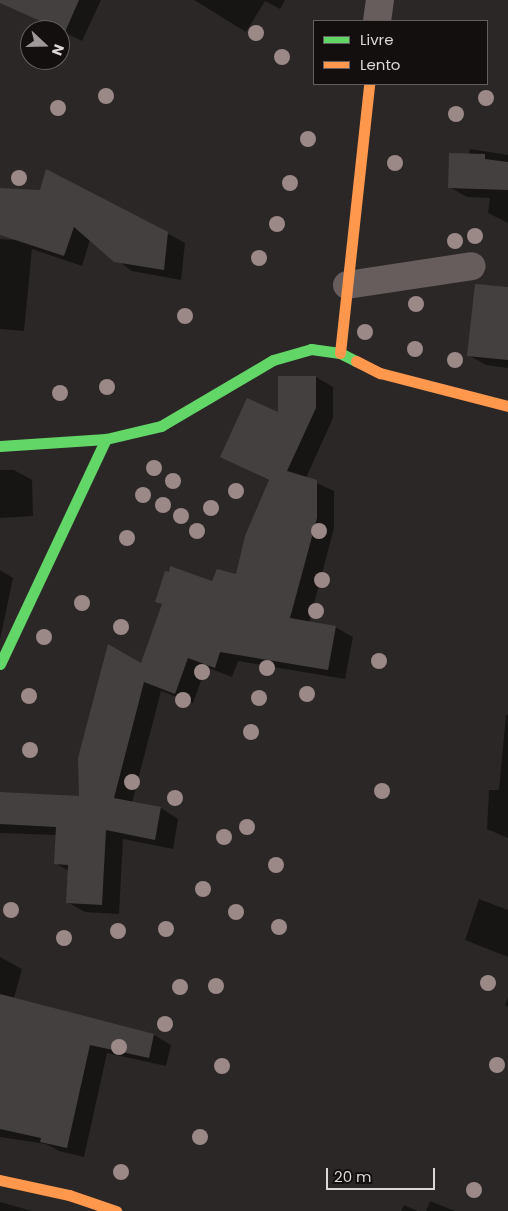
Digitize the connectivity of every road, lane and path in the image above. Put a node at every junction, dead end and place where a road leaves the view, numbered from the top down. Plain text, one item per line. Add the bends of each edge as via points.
1 (380, 0) edge
2 (377, 20) edge
3 (369, 85) edge
4 (472, 266) dead end
5 (347, 285) junction
6 (340, 353) junction
7 (508, 406) edge
8 (106, 439) junction
9 (0, 446) edge
10 (0, 664) edge
11 (0, 1180) edge
12 (116, 1211) edge

1 - 2 street
3 - 5 street
4 - 5 street
5 - 6 street
6 - 7 street via 380,372
6 - 8 street via 311,349 273,360 161,426
8 - 9 street
8 - 10 street
11 - 12 street via 70,1195

